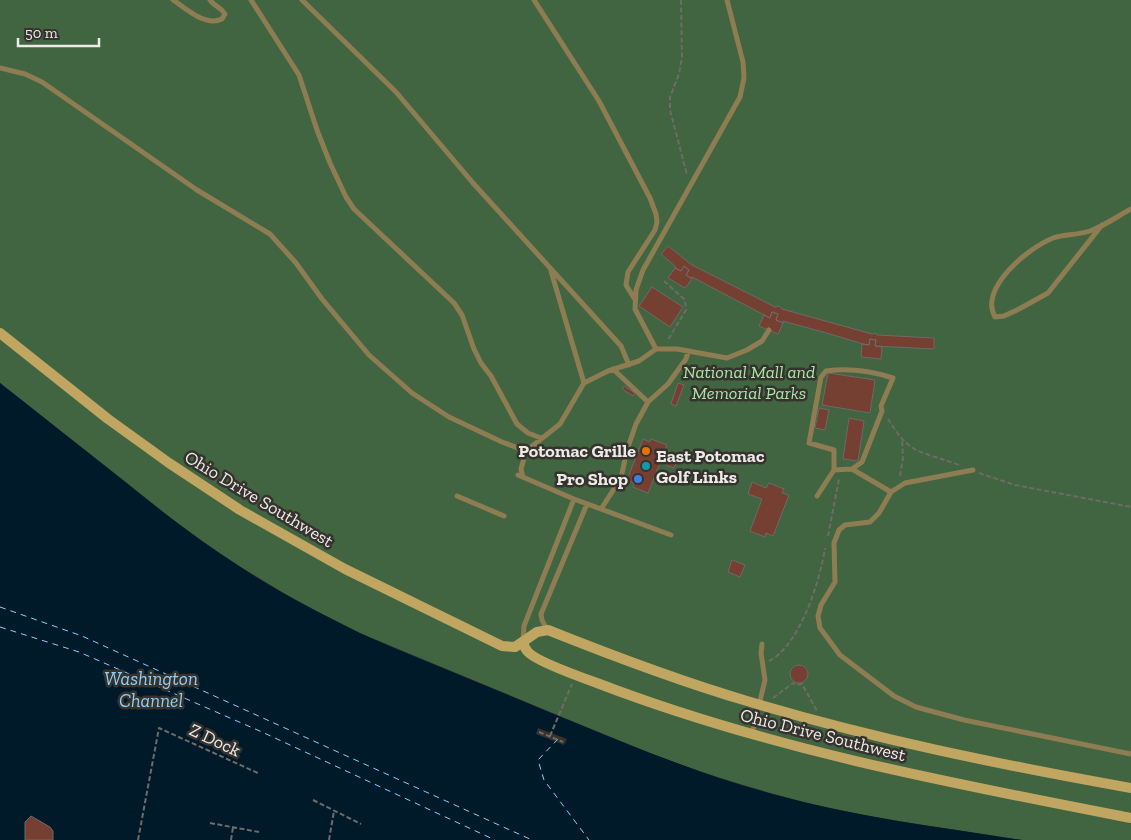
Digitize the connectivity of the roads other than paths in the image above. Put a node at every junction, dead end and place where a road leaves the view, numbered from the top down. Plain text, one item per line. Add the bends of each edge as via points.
1 (173, 0) edge
2 (210, 0) edge
3 (251, 0) edge
4 (302, 0) edge
5 (534, 0) edge
6 (727, 0) edge
7 (0, 68) edge
8 (1131, 209) edge
9 (1102, 225) junction
10 (551, 270) junction
11 (635, 299) junction
12 (769, 330) dead end
13 (0, 333) edge
14 (656, 350) junction
15 (688, 352) junction
16 (629, 365) junction
17 (613, 370) junction
18 (584, 383) junction
19 (648, 402) junction
20 (541, 438) junction
21 (526, 451) junction
22 (852, 469) junction
23 (834, 470) junction
24 (973, 470) road end
25 (891, 492) junction
26 (457, 496) dead end
27 (817, 496) dead end
28 (574, 499) junction
29 (587, 504) junction
30 (601, 509) junction
31 (504, 516) dead end
32 (671, 535) dead end
33 (548, 630) junction
34 (523, 642) junction
35 (762, 644) dead end
36 (760, 705) junction
37 (752, 734) junction
38 (1131, 754) edge
39 (1131, 788) edge
40 (1131, 818) edge

1 - 2 lane via 208,22 216,22 225,14
3 - 20 lane via 299,75 317,130 346,197 354,209 454,303 481,363 517,424
4 - 10 lane via 396,92
5 - 11 lane via 599,101 656,214 655,230 628,272 626,285
6 - 11 lane via 744,78 740,97 644,270
7 - 21 lane via 42,82 197,190 270,234 370,355 412,393 449,417
8 - 9 lane
9 - 9 lane via 1091,231 1054,238 1019,261 1004,276 993,295 995,318 1048,293
10 - 16 lane via 621,346
10 - 18 lane
11 - 14 lane via 635,309
12 - 15 lane via 762,341 727,358
13 - 34 street, Ohio Drive Southwest via 121,429 258,520 345,570 493,642 510,648
14 - 15 lane
14 - 16 lane
15 - 19 lane via 668,384
16 - 17 lane
17 - 18 lane
17 - 19 lane
18 - 20 lane via 560,424
19 - 30 lane via 636,424 621,478
20 - 21 lane
21 - 28 lane via 521,476
22 - 23 lane
22 - 23 lane via 862,462 893,378 874,372 842,369 826,371 821,377 809,444 834,450
22 - 25 lane
23 - 27 lane
24 - 25 lane via 905,483
25 - 38 lane via 880,513 870,522 845,525 838,530 834,543 835,582 821,604 818,616 820,628 840,655 894,696 916,706 964,720
26 - 31 lane
28 - 29 lane
28 - 34 lane via 524,626
29 - 30 lane
29 - 33 lane via 541,614
30 - 32 lane
33 - 34 street, Ohio Drive Southwest via 537,632
33 - 36 street, Ohio Drive Southwest via 645,668
34 - 37 street, Ohio Drive Southwest via 529,654 576,675
35 - 36 lane via 765,680
36 - 37 lane
36 - 39 street, Ohio Drive Southwest via 1015,767
37 - 40 street, Ohio Drive Southwest via 979,789

